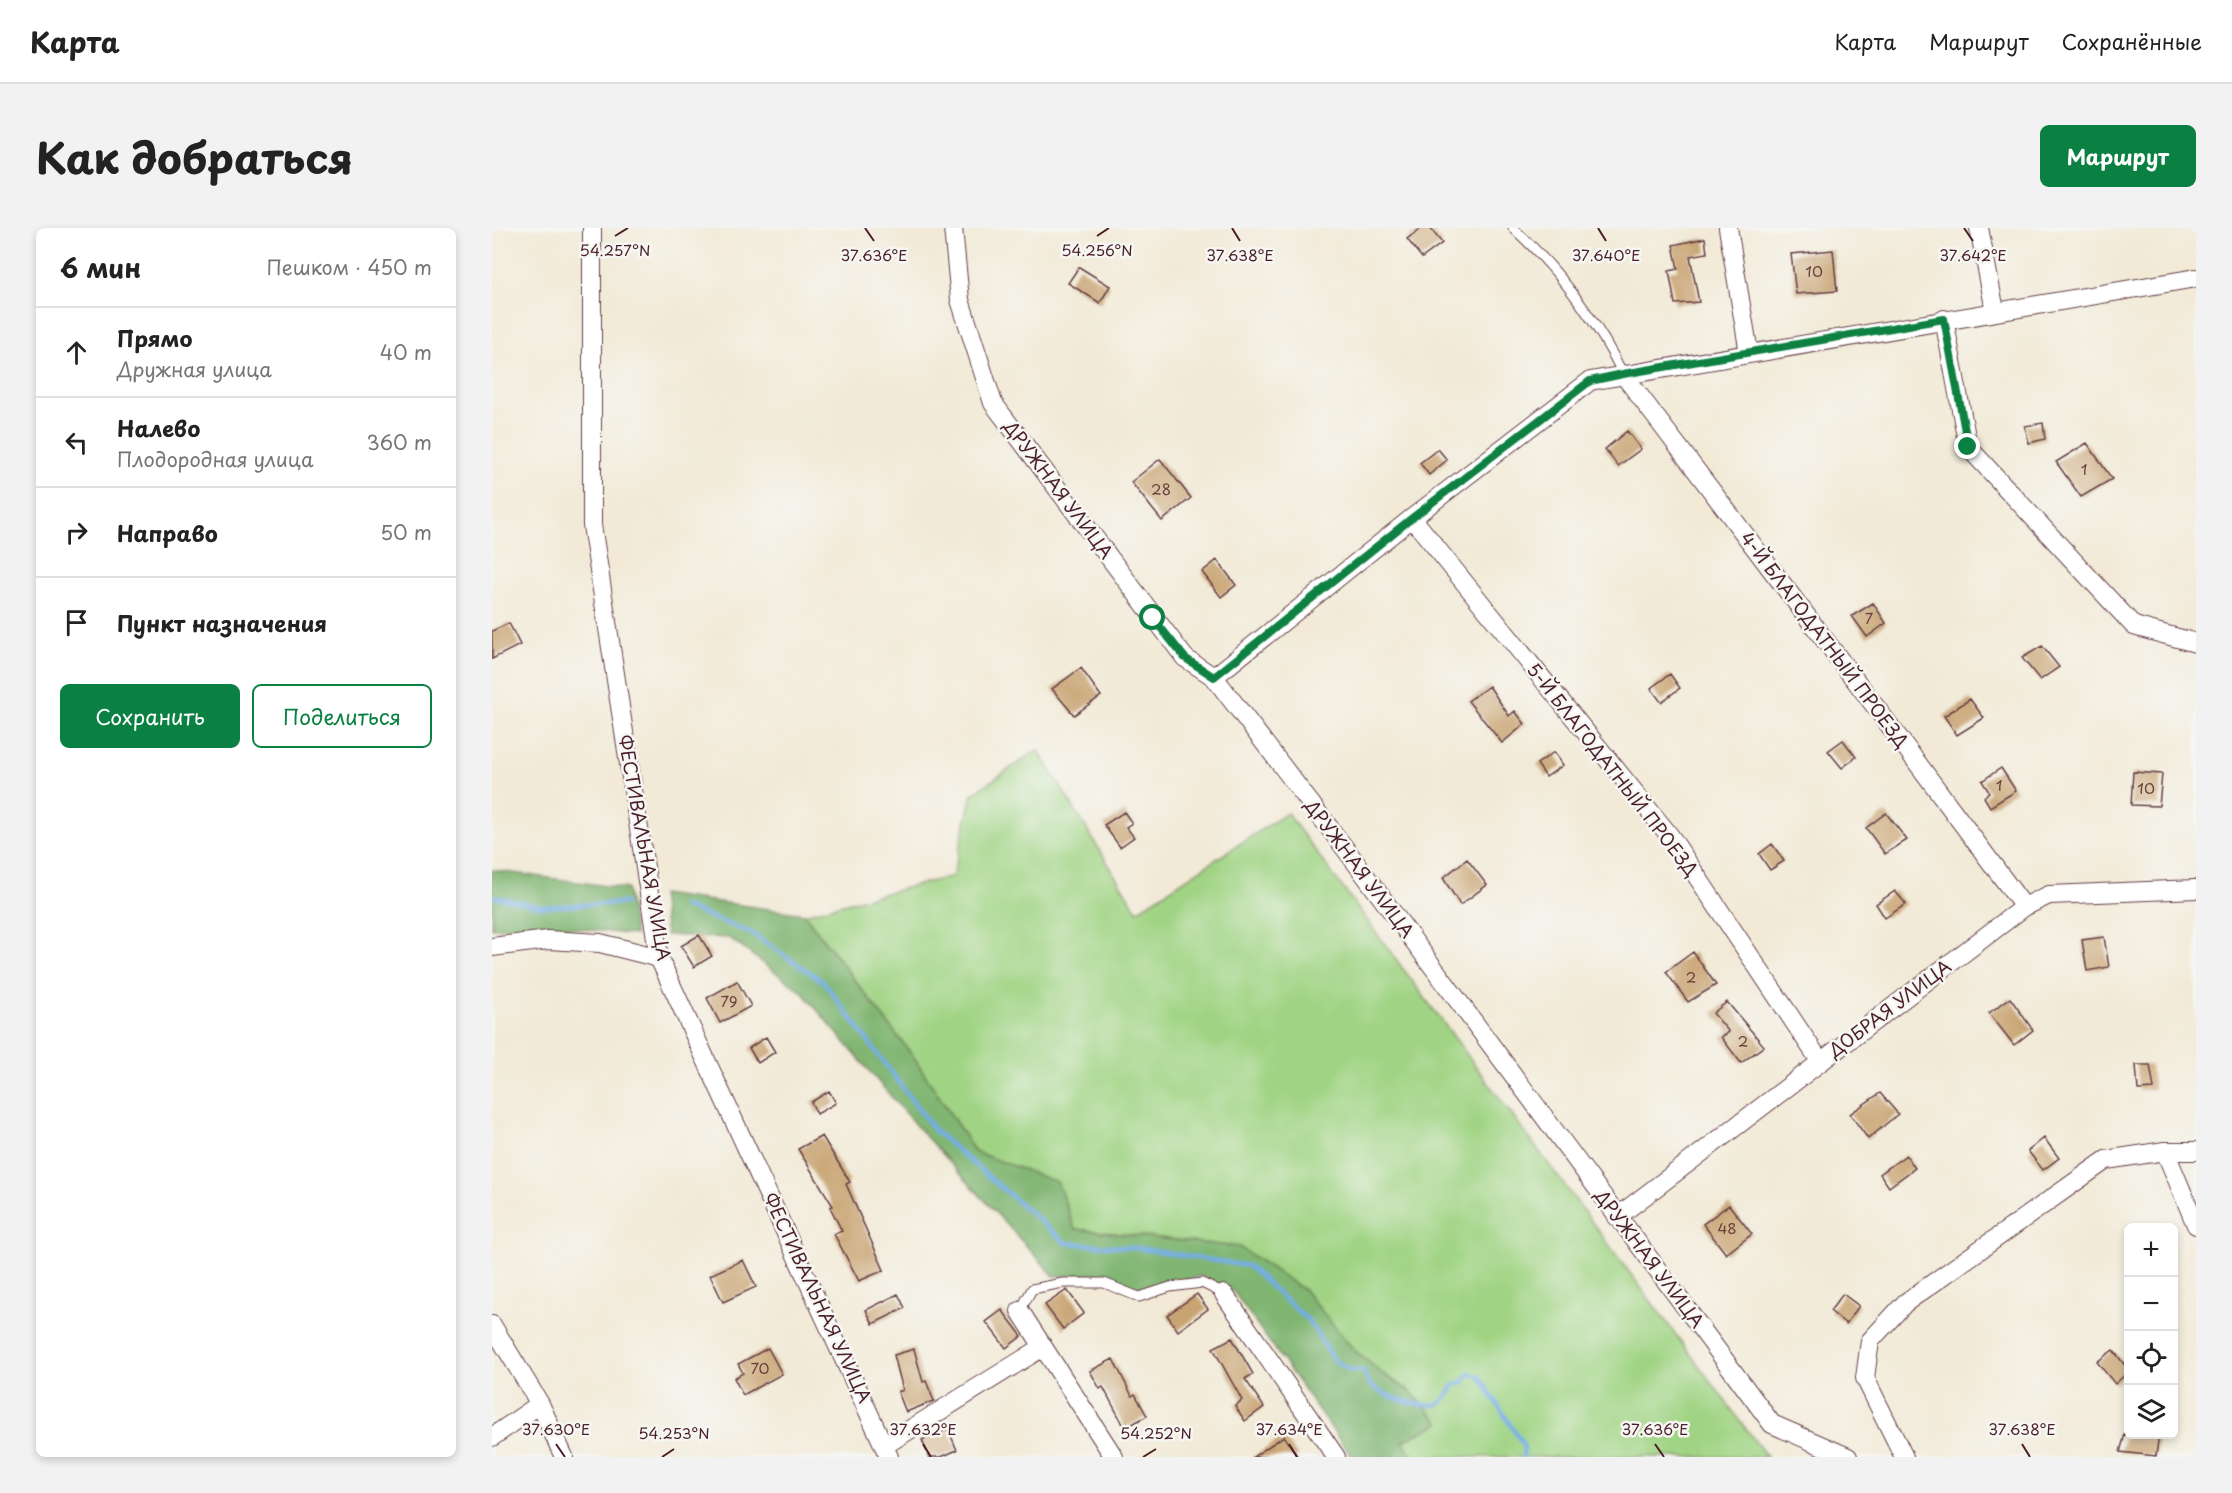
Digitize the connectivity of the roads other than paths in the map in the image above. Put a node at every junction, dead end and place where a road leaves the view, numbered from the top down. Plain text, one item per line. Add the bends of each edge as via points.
1 (592, 228) edge
2 (953, 228) edge
3 (1513, 228) edge
4 (1728, 228) edge
5 (1979, 228) edge
6 (2196, 278) edge
7 (1995, 311) junction
8 (1944, 319) junction
9 (1749, 353) junction
10 (1623, 374) junction
11 (1412, 518) junction
12 (2196, 643) edge
13 (1214, 677) junction
14 (2196, 889) edge
15 (2024, 907) junction
16 (492, 947) edge
17 (659, 958) junction
18 (1820, 1061) junction
19 (2164, 1151) junction
20 (2196, 1151) edge
21 (1617, 1217) junction
22 (2196, 1225) edge
23 (1224, 1294) joint
24 (1020, 1311) joint
25 (492, 1325) edge
26 (1043, 1347) junction
27 (540, 1404) junction
28 (492, 1437) edge
29 (887, 1451) edge
30 (564, 1457) edge
31 (1114, 1457) edge
32 (1336, 1457) edge
33 (1848, 1457) edge
34 (1904, 1457) edge

1 - 17 street, ФЕСТИВАЛЬНАЯ УЛИЦА via 592,525
2 - 13 street, ДРУЖНАЯ УЛИЦА via 960,300 993,403 1185,658
3 - 10 lane via 1538,250 1604,336
4 - 9 street
5 - 7 street
6 - 7 street
7 - 8 street
8 - 9 street
8 - 12 street via 1968,447 2134,626
9 - 10 street
10 - 11 street via 1590,381
10 - 15 street, 4-Й БЛАГОДАТНЫЙ ПРОЕЗД
11 - 13 street
11 - 18 street, 5-Й БЛАГОДАТНЫЙ ПРОЕЗД via 1670,836
13 - 21 street, ДРУЖНАЯ УЛИЦА
14 - 15 street, ДОБРАЯ УЛИЦА via 2049,895
15 - 18 street, ДОБРАЯ УЛИЦА
16 - 17 street via 548,939 600,943
17 - 29 street, ФЕСТИВАЛЬНАЯ УЛИЦА
18 - 21 street, ДОБРАЯ УЛИЦА
19 - 20 street
19 - 22 street
19 - 34 street via 2106,1160 1905,1303 1870,1341 1865,1378
21 - 33 street, ДРУЖНАЯ УЛИЦА via 1772,1424
23 - 24 lane via 1202,1283 1170,1287 1139,1297 1104,1283 1063,1283 1032,1289
23 - 32 street
24 - 26 street
25 - 27 street
26 - 29 street
26 - 31 street
27 - 28 street
27 - 30 street

